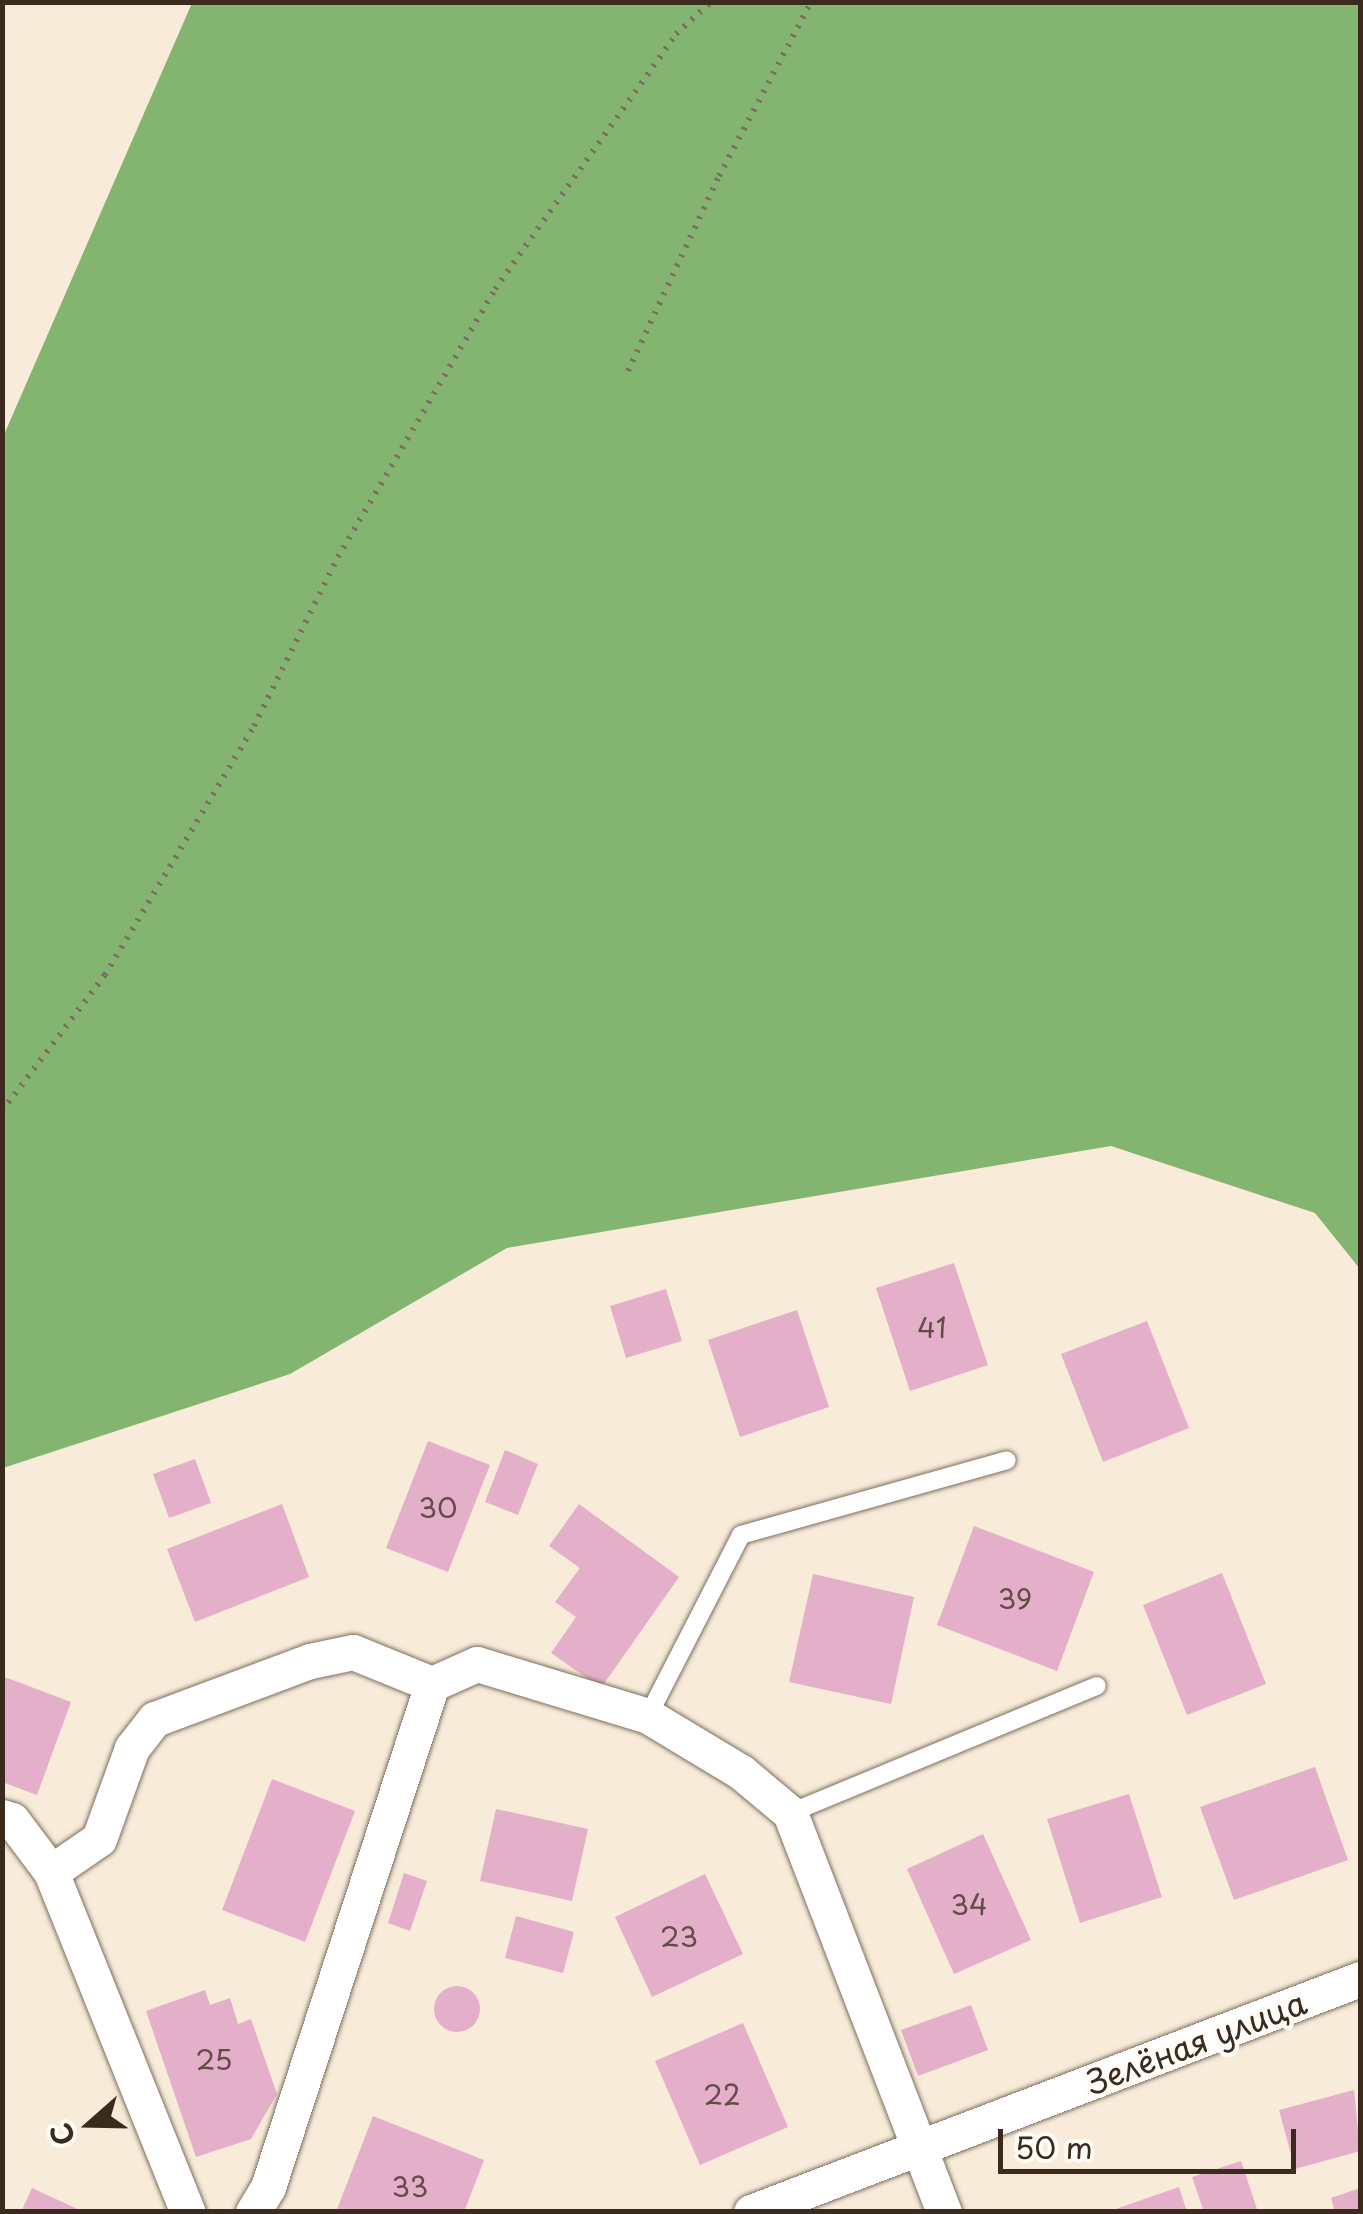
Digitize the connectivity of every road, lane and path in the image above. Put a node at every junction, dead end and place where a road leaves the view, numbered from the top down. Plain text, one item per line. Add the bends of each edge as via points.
1 (711, 2) edge
2 (811, 2) edge
3 (628, 372) dead end
4 (2, 1111) edge
5 (1007, 1460) dead end
6 (432, 1684) junction
7 (1096, 1686) dead end
8 (648, 1716) junction
9 (790, 1813) junction
10 (2, 1816) edge
11 (51, 1872) junction
12 (1360, 1979) edge
13 (919, 2148) junction
14 (188, 2212) edge
15 (253, 2212) edge
16 (750, 2212) edge
17 (944, 2212) edge

1 - 4 path via 676,34 495,290 338,557 254,726 105,975
2 - 3 path via 719,176
5 - 8 lane via 741,1536
6 - 8 street via 478,1664
6 - 11 street via 354,1652 310,1661 156,1719 132,1748 98,1839
6 - 15 street via 268,2187
7 - 9 lane
8 - 9 street via 741,1772
9 - 13 street
10 - 11 street
11 - 14 street
12 - 13 street, Зелёная улица
13 - 16 street, Зелёная улица
13 - 17 street

